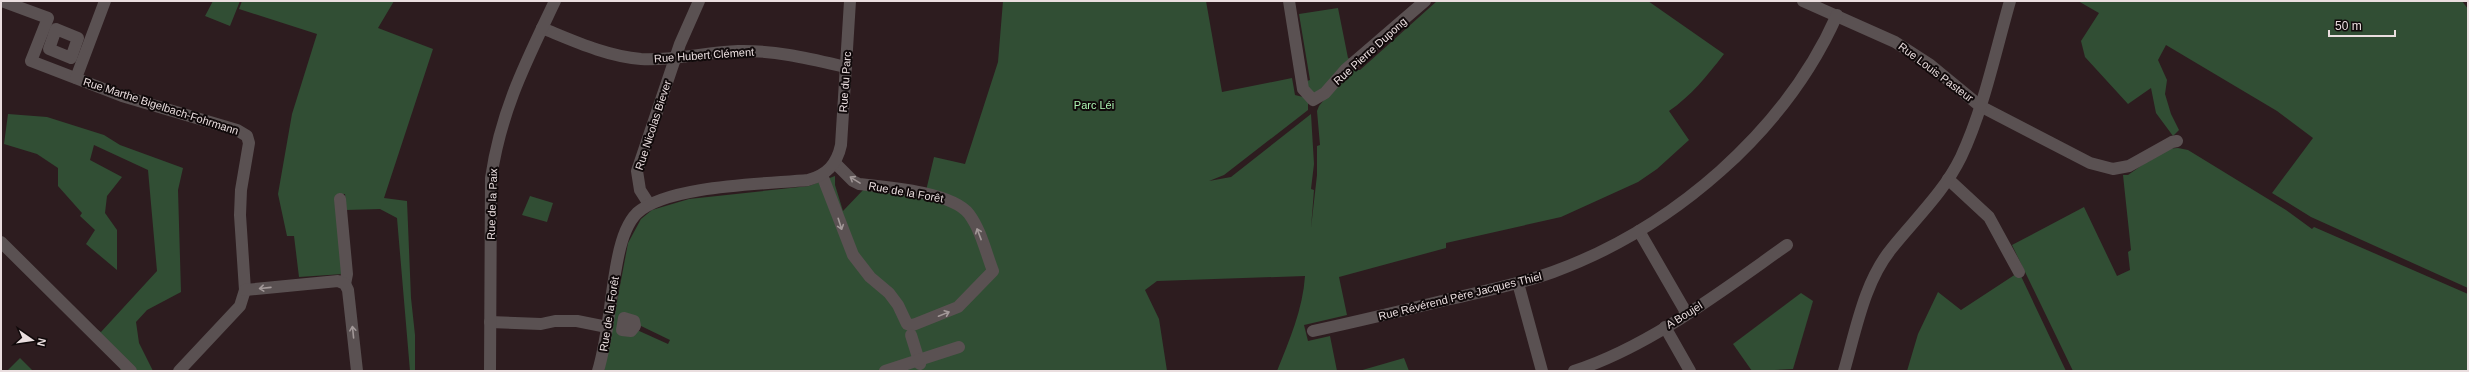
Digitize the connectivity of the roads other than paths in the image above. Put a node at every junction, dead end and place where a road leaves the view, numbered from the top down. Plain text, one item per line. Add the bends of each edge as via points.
1 (3, 1) edge
2 (105, 1) edge
3 (555, 1) edge
4 (699, 1) edge
5 (850, 1) edge
6 (1289, 1) edge
7 (1426, 1) edge
8 (1803, 1) edge
9 (2010, 1) edge
10 (1837, 15) junction
11 (542, 28) junction
12 (676, 58) junction
13 (846, 67) junction
14 (76, 78) junction
15 (1980, 106) junction
16 (2177, 142) dead end
17 (835, 162) junction
18 (822, 175) junction
19 (1948, 179) junction
20 (340, 199) dead end
21 (649, 204) junction
22 (1638, 231) junction
23 (1, 242) edge
24 (1787, 245) dead end
25 (2019, 272) dead end
26 (1518, 283) junction
27 (345, 284) junction
28 (245, 290) junction
29 (1687, 314) junction
30 (490, 322) junction
31 (607, 327) junction
32 (1666, 327) junction
33 (1313, 331) dead end
34 (911, 335) dead end
35 (959, 347) dead end
36 (920, 362) junction
37 (131, 371) edge
38 (179, 371) edge
39 (357, 371) edge
40 (490, 371) edge
41 (598, 371) edge
42 (885, 371) edge
43 (1542, 371) edge
44 (1576, 371) edge
45 (1690, 371) edge
46 (1844, 371) edge

1 - 14 street, Rue Marthe Bigelbach-Fohrmann via 48,18 31,61
2 - 14 street
3 - 11 street, Rue de la Paix
4 - 12 street, Rue Nicolas Biever
5 - 13 street, Rue du Parc
6 - 7 street, Rue Pierre Dupong via 1303,89 1313,100 1325,93 1346,69
8 - 10 street, Rue Louis Pasteur
9 - 15 street
10 - 15 street, Rue Louis Pasteur via 1895,42 1929,64
10 - 22 street, Rue Révérend Père Jacques Thiel via 1824,45 1800,80 1778,110 1749,142 1692,193
11 - 12 street, Rue Hubert Clément via 592,49 611,54 640,59
11 - 30 street, Rue de la Paix via 512,94 495,153 491,178
12 - 13 street, Rue Hubert Clément via 759,51 781,53
12 - 21 street, Rue Nicolas Biever via 637,171 640,190
13 - 17 street, Rue du Parc via 841,145
14 - 28 street, Rue Marthe Bigelbach-Fohrmann via 134,100 237,130 247,136 249,143 241,190 240,215
15 - 16 street, Rue Louis Pasteur via 2090,163 2113,169 2129,166 2168,143
15 - 19 street via 1961,158
17 - 18 street, Rue de la Forêt
18 -> 17 street, Rue de la Forêt via 853,254 870,277 889,293 907,324 913,325 958,307 993,271 975,224 963,208 946,199 859,184
18 - 21 street, Rue de la Forêt via 808,180 687,192
19 - 25 street via 1989,217
19 - 46 street via 1917,221 1891,248 1876,272
20 - 27 street via 347,274
21 - 31 street, Rue de la Forêt via 637,214 623,238
22 - 26 street, Rue Révérend Père Jacques Thiel via 1553,272
22 - 29 street
23 - 37 street
24 - 29 street, A Boujel
26 - 33 street, Rue Révérend Père Jacques Thiel
26 - 43 street
27 -> 28 street via 338,281
39 -> 27 street via 348,290
28 - 38 street, Rue Marthe Bigelbach-Fohrmann via 240,306
29 - 32 street, A Boujel
30 - 31 street via 541,324 577,321
30 - 40 street, Rue de la Paix
31 - 41 street, Rue de la Forêt
32 - 44 street, A Boujel
32 - 45 street
34 - 36 street
35 - 36 street
36 - 42 street

